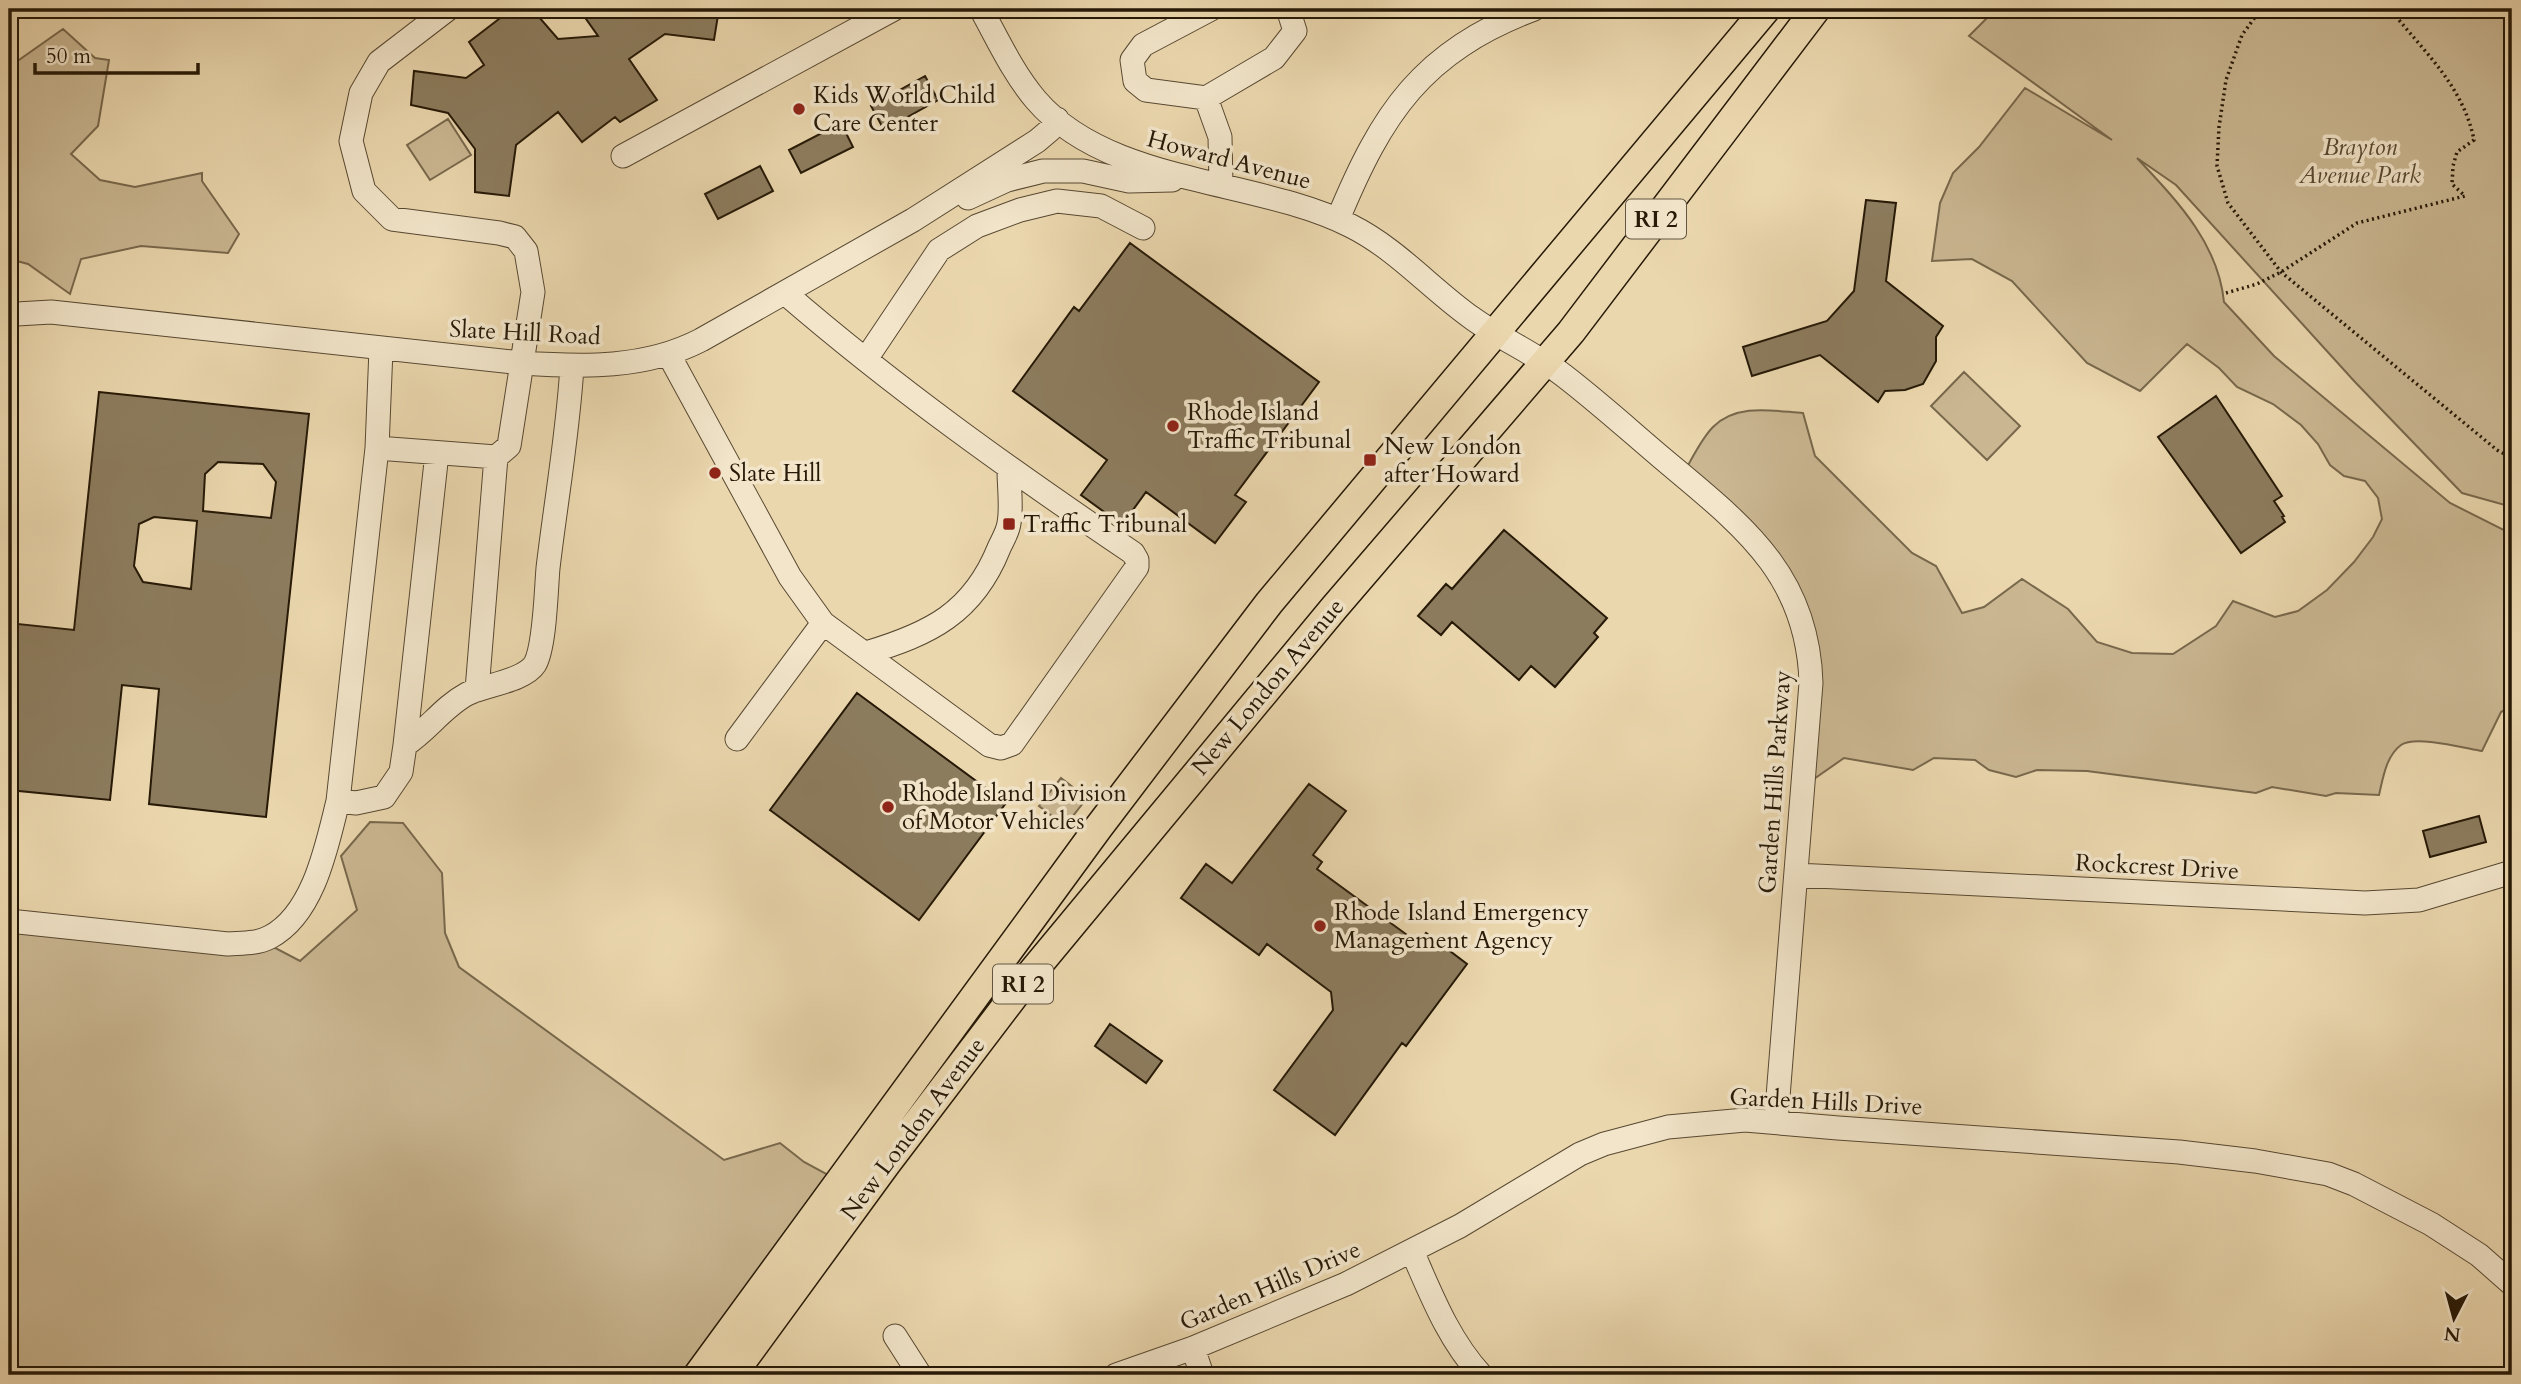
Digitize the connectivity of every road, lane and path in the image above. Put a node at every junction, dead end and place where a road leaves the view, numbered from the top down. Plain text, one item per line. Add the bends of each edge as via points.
1 (448, 9) edge
2 (894, 9) edge
3 (981, 9) edge
4 (1211, 9) edge
5 (1288, 9) edge
6 (1534, 9) edge
7 (1766, 9) edge
8 (1816, 9) edge
9 (1838, 9) edge
10 (2261, 9) edge
11 (2390, 9) edge
12 (1766, 73) junction
13 (1206, 99) junction
14 (1056, 119) junction
15 (623, 156) dead end
16 (1196, 179) junction
17 (1221, 185) junction
18 (1338, 219) junction
19 (913, 220) junction
20 (1143, 228) dead end
21 (2281, 272) junction
22 (785, 293) junction
23 (2226, 293) dead end
24 (9, 317) edge
25 (1494, 332) junction
26 (381, 349) junction
27 (668, 355) junction
28 (866, 359) junction
29 (1543, 362) junction
30 (522, 363) junction
31 (572, 366) junction
32 (377, 449) junction
33 (437, 453) junction
34 (496, 457) junction
35 (2512, 458) edge
36 (1009, 470) junction
37 (822, 623) junction
38 (866, 653) junction
39 (477, 690) junction
40 (737, 738) dead end
41 (405, 744) junction
42 (338, 801) junction
43 (2512, 872) edge
44 (1796, 875) junction
45 (9, 921) edge
46 (1776, 1122) junction
47 (1412, 1251) junction
48 (2512, 1284) edge
49 (895, 1336) dead end
50 (1192, 1348) junction
51 (698, 1375) edge
52 (732, 1375) edge
53 (920, 1375) edge
54 (1116, 1375) edge
55 (1202, 1375) edge
56 (1480, 1375) edge

1 - 30 street via 379,62 361,93 351,141 364,191 391,219 499,233 515,237 526,251 533,292
2 - 15 street
3 - 14 street, Howard Avenue via 1016,72
4 - 13 street via 1143,45 1132,60 1135,81 1146,90
5 - 13 street via 1295,31 1274,58
6 - 18 street via 1470,38 1417,81 1376,135
7 - 25 main road, New London Avenue / RI 2
8 - 12 main road, New London Avenue / RI 2
9 - 12 main road
10 - 21 path via 2242,35 2226,80 2217,166 2228,203
11 - 21 path via 2440,66 2470,121 2474,140 2457,152 2453,166 2452,184 2465,195 2357,223
12 - 29 main road, New London Avenue / RI 2
13 - 17 street via 1220,136
14 - 16 street, Howard Avenue via 1111,152
14 - 19 street, Slate Hill Road via 1037,141
16 - 17 street, Howard Avenue
16 - 19 street via 1129,181 1083,171 1043,170 1007,180
17 - 18 street, Howard Avenue
18 - 25 street, Howard Avenue via 1385,246
19 - 22 street, Slate Hill Road
20 - 28 street via 1101,206 1057,201 977,226 939,250
21 - 23 path
21 - 35 path
22 - 27 street, Slate Hill Road
22 - 28 street
24 - 26 street, Slate Hill Road via 51,312
25 - 29 street, Garden Hills Parkway
25 - 51 main road, New London Avenue / RI 2 via 1269,603 1098,828
26 - 30 street, Slate Hill Road
26 - 32 street
27 - 31 street, Slate Hill Road
27 - 37 street via 790,577
28 - 36 street
29 - 44 street, Garden Hills Parkway via 1741,527 1771,560 1791,595 1805,634 1811,683
29 - 52 main road, New London Avenue / RI 2 via 1037,965
30 - 31 street, Slate Hill Road
30 - 34 street via 509,446
31 - 39 street via 541,642 534,664 521,674
32 - 33 street
32 - 42 street
33 - 34 street
33 - 41 street
34 - 39 street
36 - 38 street via 1009,524 974,593 954,614 906,641
36 - 38 street via 1137,560 1137,567 1012,744 1001,748 989,745
37 - 38 street
37 - 40 street
39 - 41 street via 452,703 422,734
41 - 42 street via 401,772 384,797 356,803
42 - 45 street via 326,853 306,900 281,930 268,938 209,943
43 - 44 street, Rockcrest Drive via 2419,900 2365,903
44 - 46 street, Garden Hills Parkway
46 - 47 street, Garden Hills Drive via 1668,1127 1604,1144
46 - 48 street, Garden Hills Drive via 2179,1152 2328,1174 2431,1224 2479,1255
47 - 50 street, Garden Hills Drive via 1346,1284
47 - 56 street via 1434,1303
49 - 53 street
50 - 54 street, Garden Hills Drive
50 - 55 street

